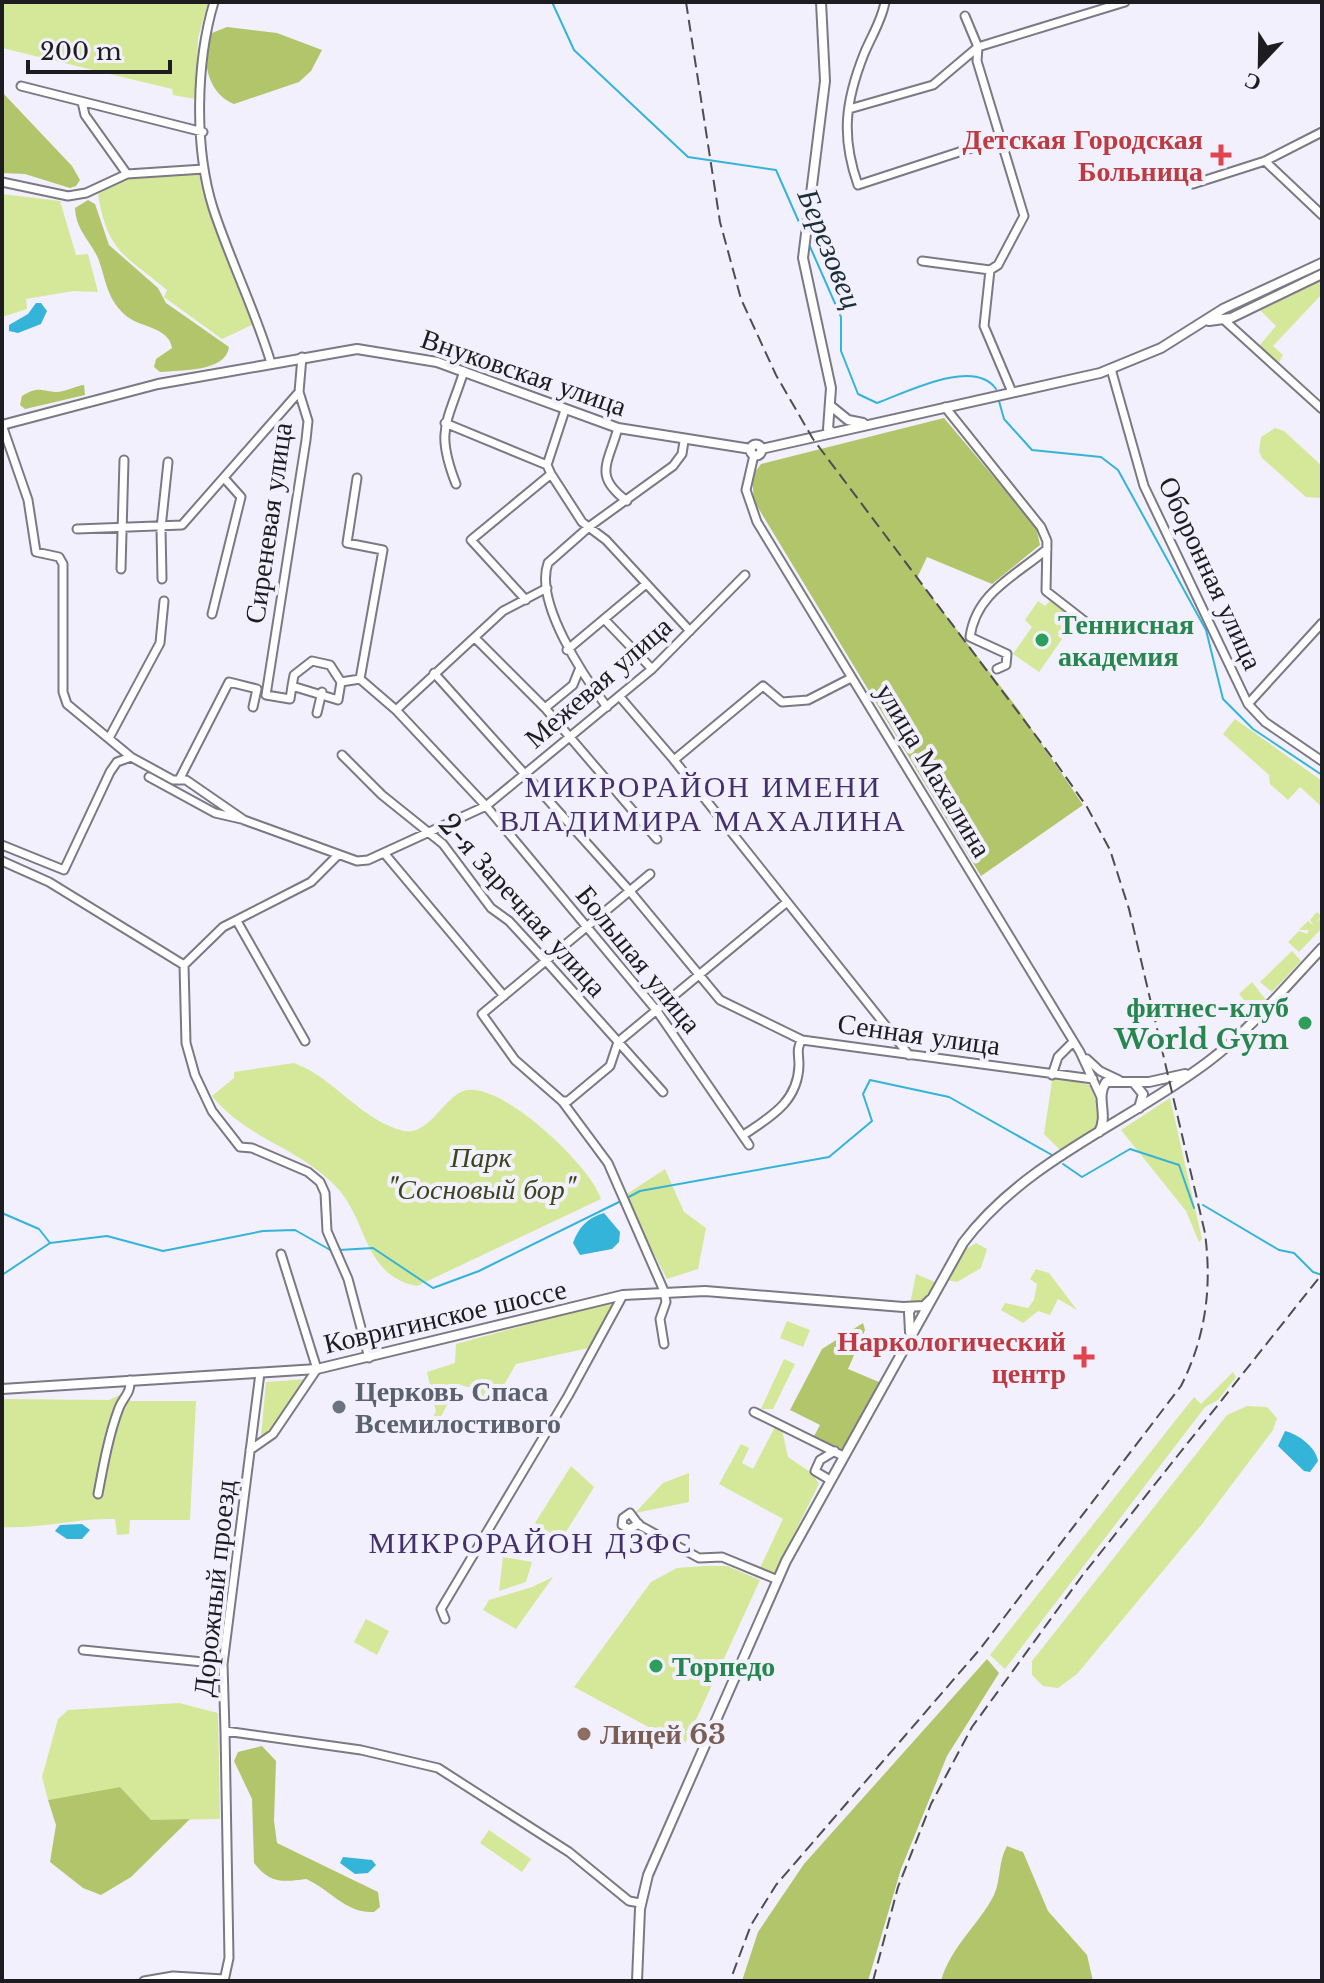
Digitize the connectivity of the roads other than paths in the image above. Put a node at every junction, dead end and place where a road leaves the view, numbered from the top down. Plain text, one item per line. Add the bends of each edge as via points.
1 (214, 2) edge
2 (821, 2) edge
3 (885, 2) edge
4 (1125, 2) edge
5 (965, 16) dead end
6 (978, 47) junction
7 (21, 86) dead end
8 (82, 102) junction
9 (849, 109) junction
10 (203, 132) junction
11 (1322, 132) edge
12 (999, 139) junction
13 (1269, 159) junction
14 (204, 169) junction
15 (127, 174) junction
16 (2, 182) edge
17 (1193, 184) dead end
18 (1322, 215) edge
19 (922, 261) dead end
20 (1322, 263) edge
21 (990, 270) junction
22 (1322, 274) edge
23 (1285, 286) junction
24 (1222, 315) junction
25 (302, 357) junction
26 (271, 363) junction
27 (1111, 369) junction
28 (464, 371) junction
29 (299, 392) junction
30 (1012, 392) junction
31 (945, 407) junction
32 (1322, 409) edge
33 (565, 410) junction
34 (445, 423) junction
35 (868, 424) junction
36 (2, 425) edge
37 (833, 425) junction
38 (618, 428) junction
39 (684, 441) junction
40 (755, 451) junction
41 (124, 460) dead end
42 (168, 462) dead end
43 (547, 465) junction
44 (551, 474) junction
45 (224, 478) junction
46 (357, 478) dead end
47 (456, 484) dead end
48 (627, 501) junction
49 (590, 526) junction
50 (161, 528) junction
51 (77, 529) dead end
52 (121, 530) junction
53 (1047, 549) junction
54 (121, 569) dead end
55 (745, 575) dead end
56 (162, 579) dead end
57 (646, 584) junction
58 (547, 588) junction
59 (526, 600) junction
60 (164, 601) dead end
61 (212, 614) dead end
62 (605, 620) junction
63 (1322, 623) edge
64 (1091, 626) dead end
65 (690, 631) junction
66 (476, 639) junction
67 (567, 650) junction
68 (652, 669) junction
69 (997, 669) dead end
70 (579, 670) junction
71 (434, 673) junction
72 (851, 678) junction
73 (360, 679) junction
74 (341, 682) junction
75 (292, 686) junction
76 (322, 692) junction
77 (620, 697) junction
78 (1248, 704) junction
79 (253, 707) dead end
80 (607, 707) junction
81 (545, 708) junction
82 (396, 710) junction
83 (317, 713) dead end
84 (572, 737) junction
85 (109, 738) junction
86 (342, 755) dead end
87 (131, 757) junction
88 (674, 760) junction
89 (1322, 761) edge
90 (527, 773) junction
91 (149, 777) dead end
92 (179, 780) junction
93 (486, 806) junction
94 (244, 820) junction
95 (431, 832) junction
96 (657, 839) dead end
97 (2, 845) edge
98 (384, 853) junction
99 (338, 855) junction
100 (2, 861) edge
101 (650, 874) dead end
102 (628, 889) junction
103 (787, 902) junction
104 (238, 923) junction
105 (585, 925) junction
106 (1322, 948) edge
107 (545, 960) junction
108 (184, 965) junction
109 (701, 977) junction
110 (504, 996) junction
111 (657, 1011) junction
112 (802, 1040) junction
113 (305, 1041) dead end
114 (618, 1042) junction
115 (1073, 1042) junction
116 (1080, 1052) junction
117 (909, 1055) junction
118 (1194, 1072) junction
119 (1052, 1075) junction
120 (1093, 1079) junction
121 (1119, 1080) junction
122 (1134, 1083) junction
123 (663, 1092) dead end
124 (1101, 1100) junction
125 (562, 1101) junction
126 (1138, 1109) junction
127 (1128, 1116) junction
128 (745, 1134) junction
129 (1098, 1134) junction
130 (749, 1145) dead end
131 (281, 1254) dead end
132 (664, 1291) junction
133 (623, 1295) junction
134 (916, 1314) junction
135 (664, 1344) dead end
136 (369, 1358) junction
137 (317, 1369) junction
138 (260, 1373) junction
139 (130, 1380) junction
140 (2, 1389) edge
141 (754, 1412) dead end
142 (250, 1450) junction
143 (839, 1454) junction
144 (830, 1480) junction
145 (98, 1494) dead end
146 (639, 1524) dead end
147 (778, 1580) junction
148 (445, 1619) dead end
149 (83, 1650) dead end
150 (223, 1664) junction
151 (225, 1731) junction
152 (640, 1903) junction
153 (224, 1980) edge
154 (144, 1981) edge
155 (637, 1981) edge

1 - 10 street via 201,51
2 - 37 main road via 824,108 803,258
3 - 9 street via 854,80
4 - 6 street
5 - 6 street
6 - 9 street via 933,85
6 - 12 street via 977,61
7 - 8 street
8 - 10 street
8 - 15 street via 85,115
9 - 12 street via 847,153 858,185
10 - 14 street
11 - 13 street
12 - 21 street via 1024,216 998,265
13 - 17 street
13 - 18 street
14 - 15 street
14 - 26 street
15 - 16 street via 68,196
19 - 21 street
20 - 23 main road
21 - 30 street via 984,326
22 - 23 main road
23 - 24 main road
24 - 27 main road, Внуковская улица
24 - 32 street
25 - 26 main road, Внуковская улица
25 - 28 main road, Внуковская улица via 371,349
25 - 29 street, Сиреневая улица
26 - 36 main road, Внуковская улица via 158,384
27 - 30 main road, Внуковская улица
27 - 78 street, Оборонная улица via 1144,486
28 - 33 main road, Внуковская улица
28 - 34 street
29 - 45 street
29 - 75 street, Сиреневая улица via 308,421 306,440 266,695 290,699
30 - 31 main road, Внуковская улица
31 - 35 main road, Внуковская улица
31 - 53 street via 1041,527
33 - 38 main road, Внуковская улица
33 - 43 street
34 - 43 street
34 - 47 street via 443,449
35 - 37 main road, Внуковская улица
35 - 37 main road via 848,420
36 - 85 street via 28,500 36,552 59,557 63,564 64,700
37 - 40 main road, Внуковская улица
38 - 39 main road, Внуковская улица
38 - 48 street via 605,475 608,485
39 - 40 main road, Внуковская улица
39 - 48 street via 673,466
40 - 72 street, улица Махалина via 746,490 754,516
41 - 52 street
42 - 50 street
43 - 44 street
44 - 49 street
44 - 59 street via 471,540
45 - 50 street via 182,525
45 - 61 street via 241,497
46 - 73 street via 347,543 383,550
48 - 49 street
49 - 57 street
49 - 58 street via 548,563
50 - 52 street
50 - 56 street
51 - 52 street
52 - 54 street
53 - 64 street via 1046,591
53 - 69 street via 989,593 972,627 970,637 1007,654 1006,665
55 - 65 street, Межевая улица
57 - 62 street
57 - 65 street
58 - 59 street
58 - 67 street
59 - 66 street via 503,611
60 - 85 street via 160,643
62 - 67 street
62 - 68 street
63 - 78 street
65 - 68 street, Межевая улица
66 - 71 street
66 - 81 street
67 - 70 street
68 - 77 street, Межевая улица
70 - 80 street
70 - 81 street via 573,685
71 - 82 street
71 - 90 street, Сенная улица
72 - 88 street via 808,700 782,702 763,686
72 - 115 street, улица Махалина
73 - 74 street
73 - 82 street, Большая улица
74 - 75 street via 330,665 312,661 294,675
74 - 76 street via 338,700
75 - 76 street
76 - 83 street
77 - 80 street, Межевая улица
77 - 88 street
78 - 89 street, Оборонная улица
79 - 92 street via 257,689 229,682
80 - 84 street, Межевая улица
81 - 84 street
82 - 93 street, Большая улица
84 - 90 street, Межевая улица
84 - 96 street
85 - 87 street
86 - 95 street, 2-я Заречная улица via 391,803
87 - 92 street
87 - 97 street via 117,762 110,772 64,870
88 - 103 street
90 - 93 street, Межевая улица
90 - 102 street, Сенная улица
91 - 94 street via 215,813
92 - 94 street
93 - 95 street, Межевая улица
93 - 105 street, Большая улица
94 - 99 street, Межевая улица
95 - 98 street, Межевая улица
95 - 107 street, 2-я Заречная улица via 491,908
98 - 99 street, Межевая улица via 363,861
98 - 110 street
99 - 104 street via 311,882
100 - 108 street via 49,882
101 - 102 street
102 - 105 street
102 - 109 street, Сенная улица
103 - 109 street
103 - 117 street
104 - 108 street via 223,927
104 - 113 street
105 - 107 street
105 - 111 street, Большая улица
106 - 118 main road
107 - 110 street
107 - 114 street, 2-я Заречная улица
108 - 136 street via 186,1043 202,1092 240,1147 308,1172 320,1182 327,1231 348,1279
109 - 111 street
109 - 112 street, Сенная улица via 720,1000
110 - 125 street via 482,1014 486,1022 515,1060
111 - 114 street
111 - 128 street, Большая улица
112 - 117 street, Сенная улица
112 - 128 street via 796,1085 784,1106
114 - 123 street, 2-я Заречная улица
114 - 125 street via 601,1076
115 - 116 street, улица Махалина
115 - 119 street via 1058,1057
116 - 120 street, улица Махалина
116 - 121 street
117 - 119 street, Сенная улица
118 - 122 main road
118 - 126 main road
119 - 120 street, Сенная улица
120 - 124 street, улица Махалина
121 - 122 main road
121 - 124 main road via 1106,1082
122 - 126 main road via 1143,1094
124 - 127 main road via 1115,1114
124 - 129 main road via 1105,1117
125 - 132 street via 608,1163
126 - 127 main road
127 - 129 main road
128 - 130 street, Большая улица
129 - 134 main road via 988,1212
131 - 137 street
132 - 133 main road, Ковригинское шоссе
132 - 134 main road, Ковригинское шоссе via 896,1307
132 - 135 street
133 - 136 main road, Ковригинское шоссе
133 - 148 street via 447,1597 441,1609
134 - 143 main road via 909,1337
136 - 137 main road, Ковригинское шоссе
137 - 138 main road, Ковригинское шоссе
137 - 142 street via 273,1434
138 - 139 main road, Ковригинское шоссе
138 - 142 street, Дорожный проезд
139 - 140 main road, Ковригинское шоссе
139 - 145 street
141 - 143 street
142 - 150 street, Дорожный проезд
143 - 144 main road
143 - 144 street via 820,1460 815,1471
144 - 147 main road
146 - 147 street via 699,1558 722,1557
147 - 152 main road
149 - 150 street
150 - 151 street, Дорожный проезд
151 - 152 street, Дорожный проезд via 361,1750 438,1768 569,1852 629,1901
151 - 153 street via 229,1958
152 - 155 main road
153 - 154 street via 173,1976

